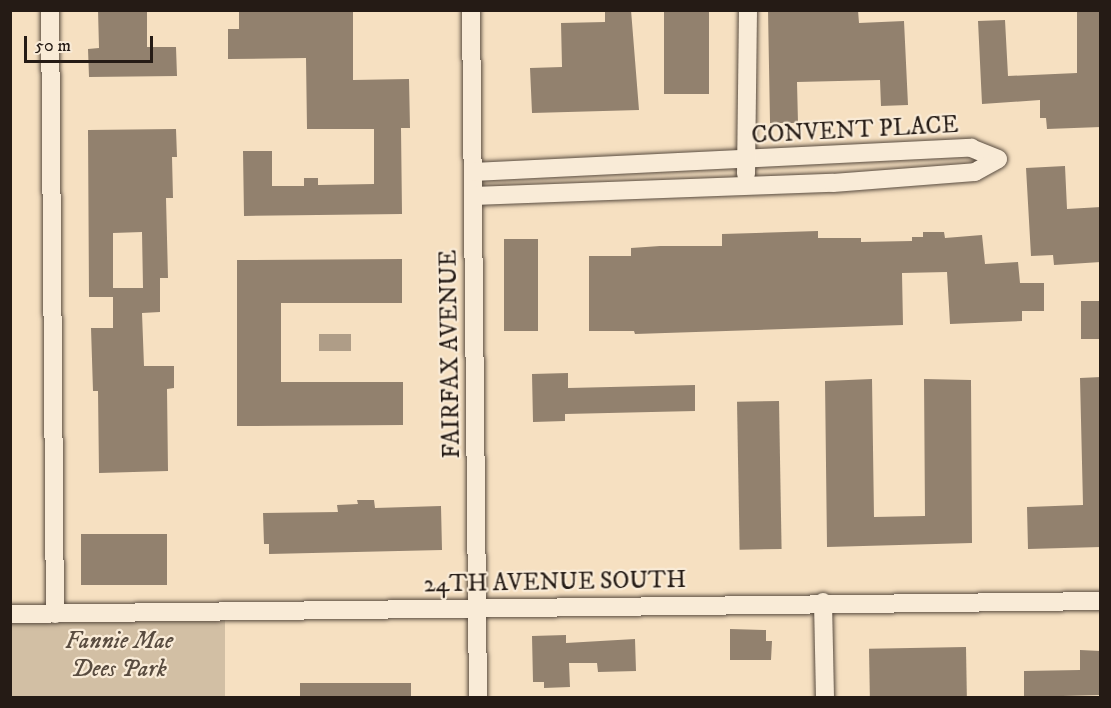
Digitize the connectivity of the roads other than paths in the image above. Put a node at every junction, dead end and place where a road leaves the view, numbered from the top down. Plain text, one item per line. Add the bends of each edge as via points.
1 (50, 10) edge
2 (471, 10) edge
3 (748, 10) edge
4 (746, 162) junction
5 (473, 172) junction
6 (746, 187) junction
7 (474, 196) junction
8 (1101, 601) edge
9 (823, 602) junction
10 (478, 608) junction
11 (10, 614) edge
12 (54, 614) junction
13 (478, 698) edge
14 (825, 698) edge

1 - 12 street
2 - 5 street, FAIRFAX AVENUE
3 - 4 street
4 - 5 street, CONVENT PLACE
4 - 6 street
4 - 6 street, CONVENT PLACE via 971,148 998,159 975,172
5 - 7 street, FAIRFAX AVENUE
6 - 7 street, CONVENT PLACE
7 - 10 street, FAIRFAX AVENUE
8 - 9 street, 24TH AVENUE SOUTH
9 - 10 street, 24TH AVENUE SOUTH
9 - 14 street
10 - 12 street, 24TH AVENUE SOUTH
10 - 13 street, FAIRFAX AVENUE
11 - 12 street, 24TH AVENUE SOUTH

